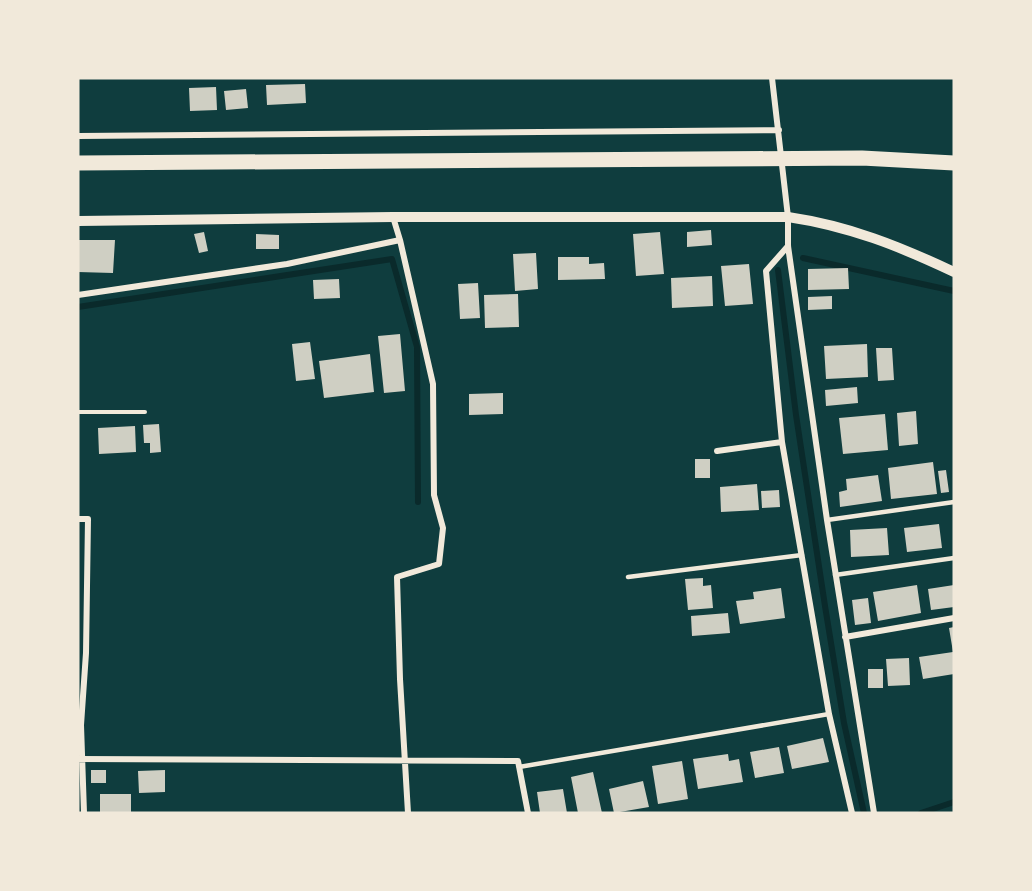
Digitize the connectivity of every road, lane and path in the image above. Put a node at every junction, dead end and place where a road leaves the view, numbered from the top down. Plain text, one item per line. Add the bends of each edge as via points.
1 (772, 78) edge
2 (779, 130) junction
3 (78, 136) edge
4 (861, 158) junction
5 (78, 163) edge
6 (954, 163) edge
7 (954, 170) edge
8 (393, 217) junction
9 (788, 217) junction
10 (78, 220) edge
11 (400, 240) junction
12 (788, 246) junction
13 (954, 272) edge
14 (78, 295) edge
15 (78, 412) edge
16 (146, 412) dead end
17 (782, 442) junction
18 (717, 451) dead end
19 (954, 502) edge
20 (78, 519) edge
21 (826, 520) junction
22 (802, 555) junction
23 (954, 558) edge
24 (835, 575) junction
25 (628, 577) dead end
26 (954, 618) edge
27 (845, 637) junction
28 (829, 714) junction
29 (80, 759) edge
30 (406, 762) junction
31 (519, 767) junction
32 (84, 813) edge
33 (408, 813) edge
34 (528, 813) edge
35 (852, 813) edge
36 (874, 813) edge

1 - 2 street
2 - 3 street
2 - 9 street
4 - 5 highway
4 - 6 highway
4 - 7 highway
8 - 9 street
8 - 10 street
8 - 11 street
9 - 12 street
9 - 13 street via 826,223 898,246
11 - 14 street via 287,264
11 - 30 street via 433,384 434,495 443,528 439,564 397,577
12 - 17 street via 766,271
12 - 21 street
15 - 16 path
17 - 18 street
17 - 22 street
19 - 21 lane
20 - 29 street via 87,519
21 - 24 street
22 - 25 lane
22 - 28 street
23 - 24 lane
24 - 27 street
26 - 27 street
27 - 36 street
28 - 31 lane
28 - 35 street
29 - 30 street
29 - 32 street
30 - 31 street via 518,761
30 - 33 street
31 - 34 street

